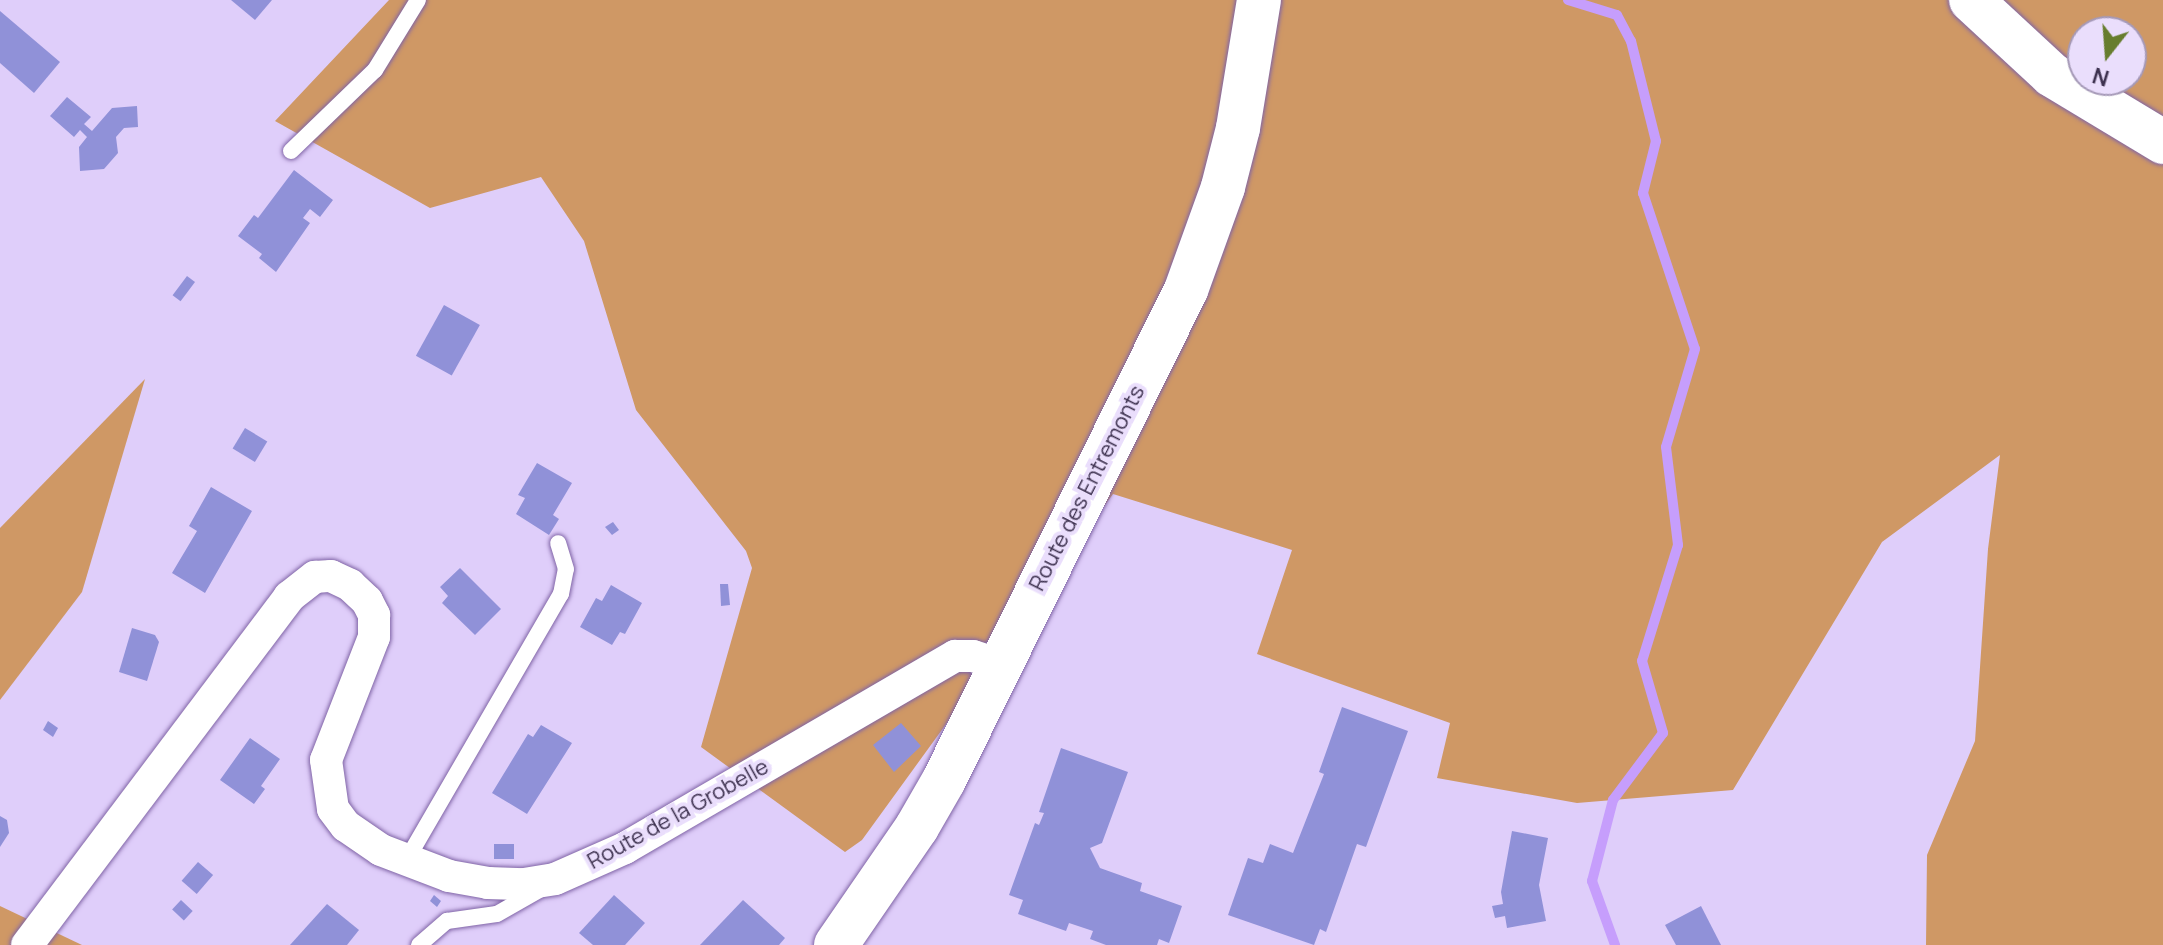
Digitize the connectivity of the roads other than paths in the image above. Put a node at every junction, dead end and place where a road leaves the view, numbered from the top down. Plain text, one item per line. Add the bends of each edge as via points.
1 (418, 0) edge
2 (1259, 0) edge
3 (1971, 0) edge
4 (2163, 142) edge
5 (291, 151) dead end
6 (558, 543) dead end
7 (998, 664) junction
8 (406, 861) junction
9 (555, 879) junction
10 (27, 945) edge
11 (419, 945) edge
12 (836, 945) edge

1 - 5 lane via 375,70
2 - 7 main road, Route des Entremonts via 1231,157 1186,290
3 - 4 main road via 2052,75
6 - 8 lane via 566,569 561,594
7 - 9 street, Route de la Grobelle via 955,656 625,848
7 - 12 main road, Route des Entremonts via 917,827
8 - 9 street, Route de la Grobelle via 488,883
8 - 10 street, Route de la Grobelle via 357,834 333,809 326,760 374,637 374,615 350,585 331,576 315,577 289,597
9 - 11 lane via 497,914 447,921

